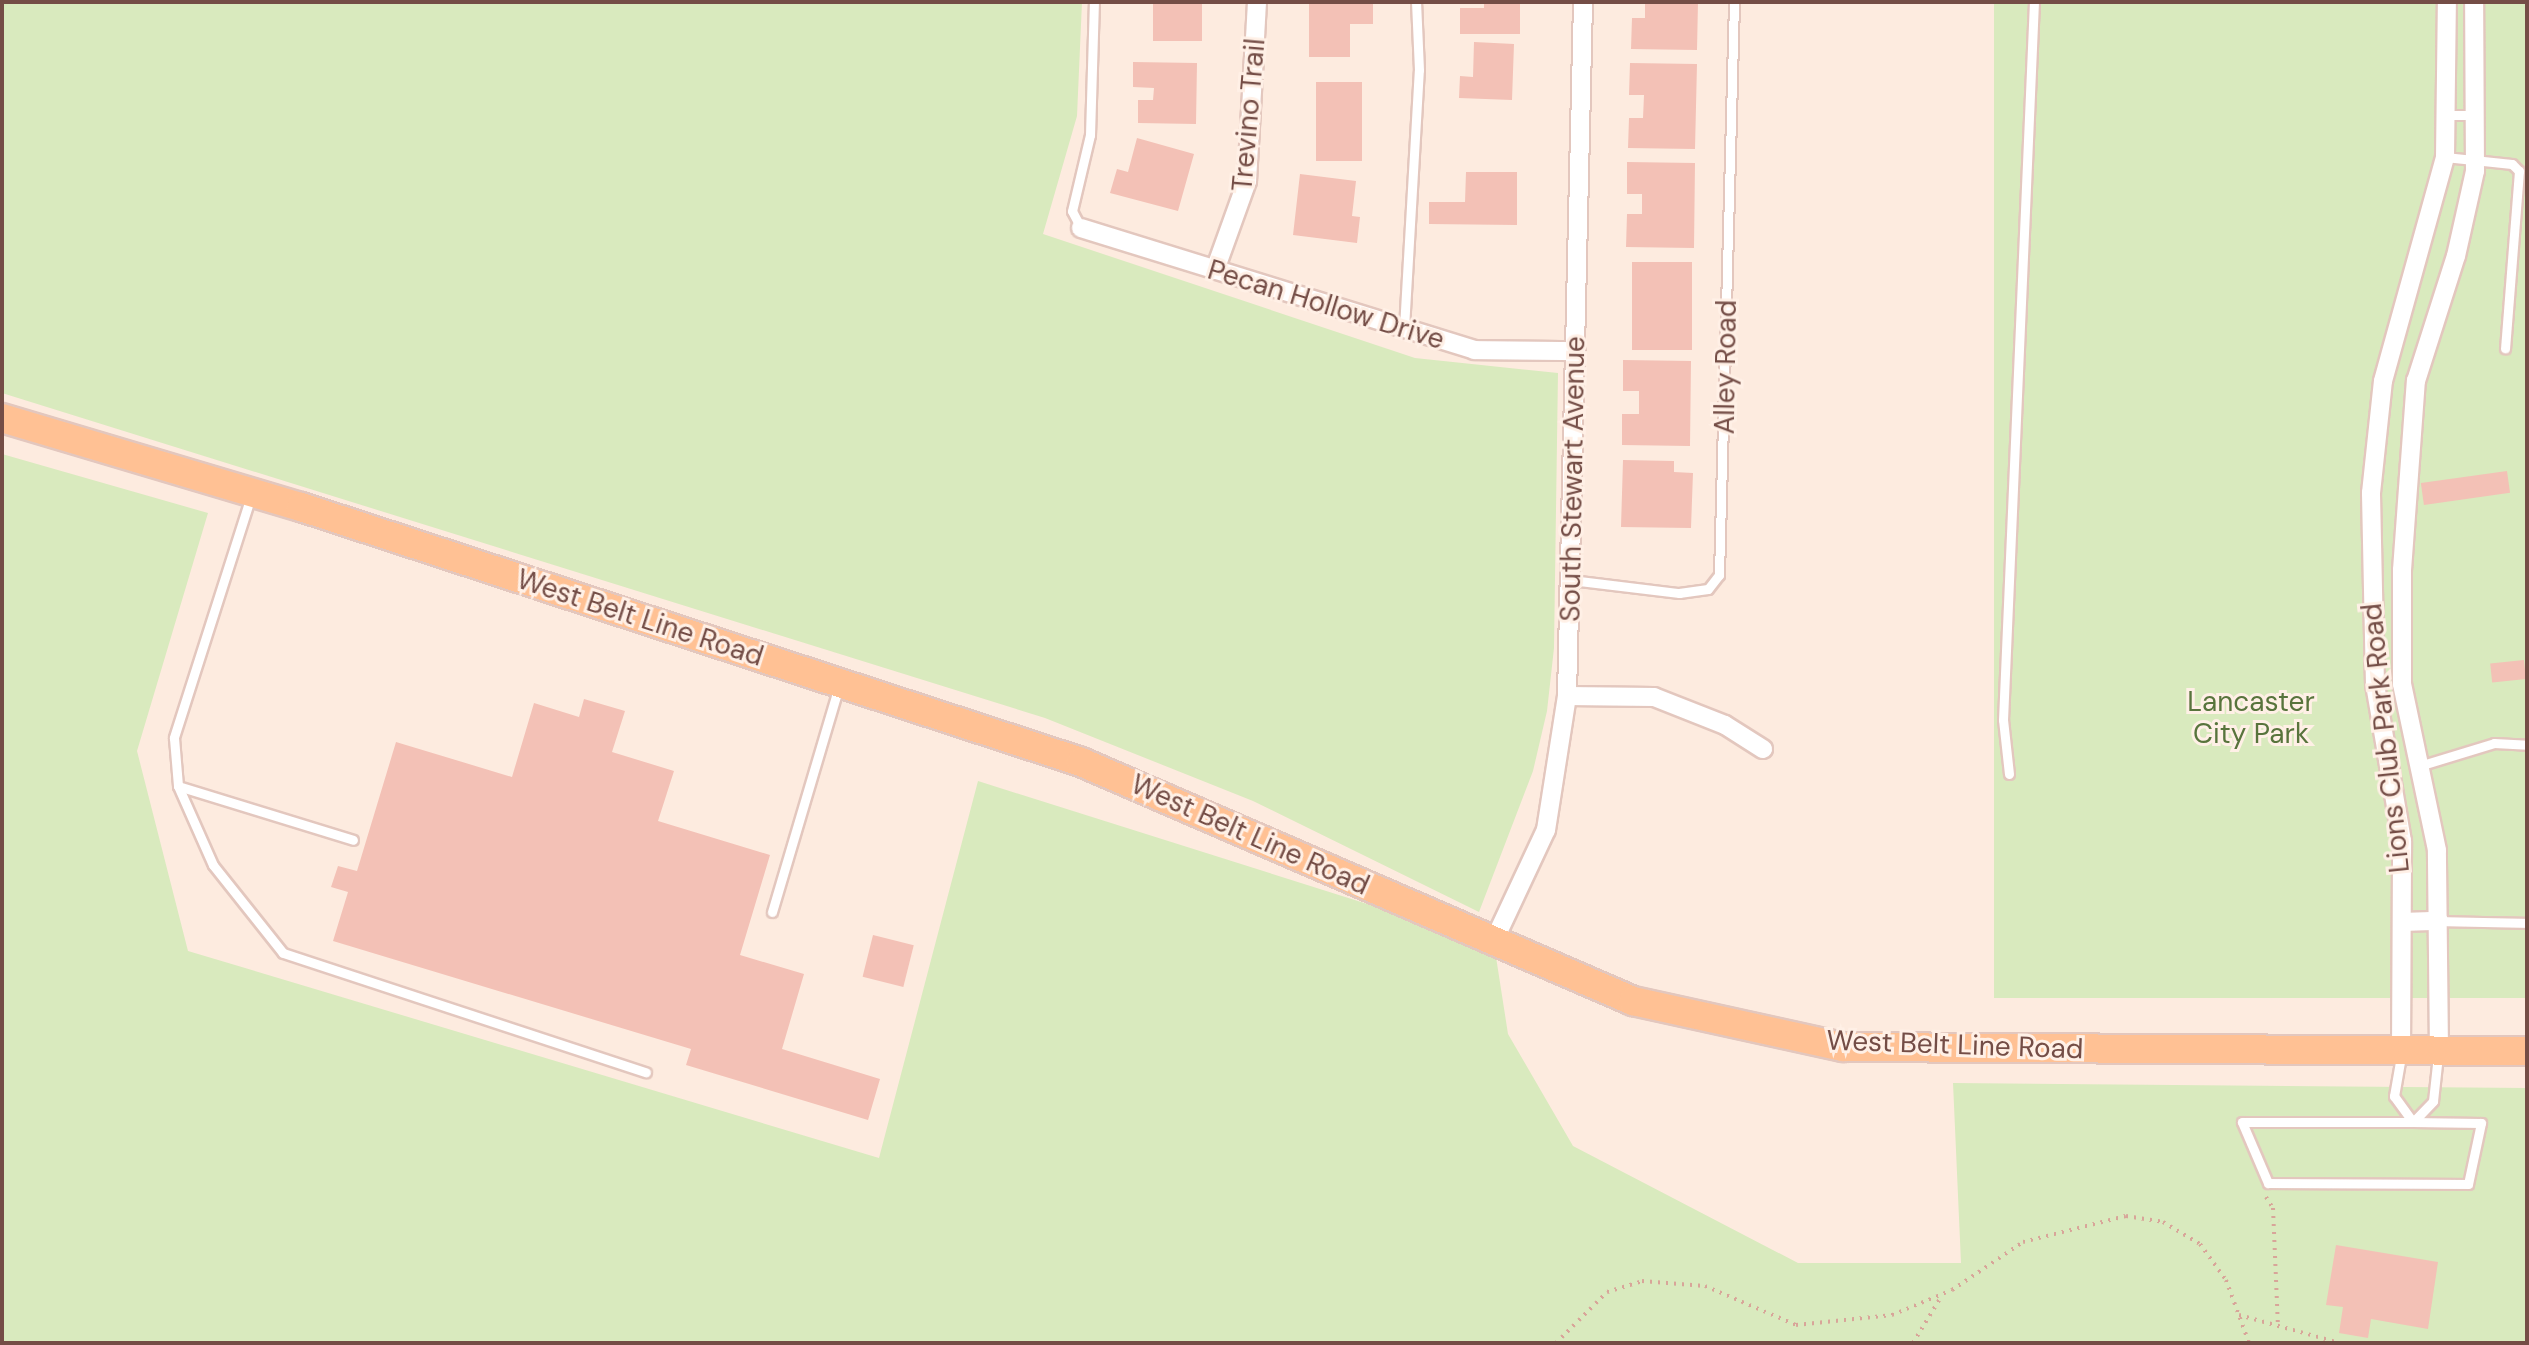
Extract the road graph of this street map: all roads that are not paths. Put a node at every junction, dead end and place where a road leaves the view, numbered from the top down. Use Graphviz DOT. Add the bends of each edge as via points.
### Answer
graph roads {
  1 [pos="1094,2"];
  2 [pos="1257,2"];
  3 [pos="1416,2"];
  4 [pos="1583,2"];
  5 [pos="1734,2"];
  6 [pos="2034,2"];
  7 [pos="2447,2"];
  8 [pos="2474,2"];
  9 [pos="2447,115"];
  10 [pos="2476,115"];
  11 [pos="2445,157"];
  12 [pos="2475,161"];
  13 [pos="1081,228"];
  14 [pos="1215,270"];
  15 [pos="1404,331"];
  16 [pos="2505,348"];
  17 [pos="1576,351"];
  18 [pos="2,418"];
  19 [pos="2375,449"];
  20 [pos="2407,450"];
  21 [pos="252,492"];
  22 [pos="1571,580"];
  23 [pos="840,682"];
  24 [pos="1567,696"];
  25 [pos="2405,706"];
  26 [pos="2378,711"];
  27 [pos="2527,745"];
  28 [pos="1763,749"];
  29 [pos="2419,766"];
  30 [pos="2009,774"];
  31 [pos="2388,776"];
  32 [pos="178,786"];
  33 [pos="353,840"];
  34 [pos="772,912"];
  35 [pos="2439,921"];
  36 [pos="2402,922"];
  37 [pos="2527,923"];
  38 [pos="1493,943"];
  39 [pos="2527,1051"];
  40 [pos="2401,1052"];
  41 [pos="2439,1052"];
  42 [pos="646,1072"];
  43 [pos="2413,1122"];
  1 -- 13 [label="lane" via="1090,135 1072,211"];
  2 -- 14 [label="street, Trevino Trail" via="1247,181"];
  3 -- 15 [label="lane" via="1419,70"];
  4 -- 17 [label="street, South Stewart Avenue"];
  5 -- 22 [label="lane, Alley Road" via="1719,575 1708,589 1679,593"];
  6 -- 30 [label="lane" via="2003,720"];
  7 -- 9 [label="street, Lions Club Park Road"];
  8 -- 10 [label="street, Lions Club Park Road"];
  9 -- 10 [label="lane"];
  9 -- 11 [label="street, Lions Club Park Road"];
  10 -- 12 [label="street, Lions Club Park Road"];
  11 -- 12 [label="lane"];
  11 -- 19 [label="street, Lions Club Park Road" via="2383,381"];
  12 -- 16 [label="lane" via="2512,164 2519,171"];
  12 -- 20 [label="street, Lions Club Park Road" via="2464,226 2416,381"];
  13 -- 14 [label="street, Pecan Hollow Drive"];
  14 -- 15 [label="street, Pecan Hollow Drive"];
  15 -- 17 [label="street, Pecan Hollow Drive" via="1474,350"];
  17 -- 22 [label="street, South Stewart Avenue"];
  18 -- 21 [label="main road, West Belt Line Road"];
  19 -- 20 [label="street"];
  19 -- 26 [label="street, Lions Club Park Road" via="2370,619"];
  20 -- 25 [label="street, Lions Club Park Road"];
  21 -- 23 [label="main road, West Belt Line Road"];
  21 -- 32 [label="lane" via="174,738"];
  22 -- 24 [label="street, South Stewart Avenue"];
  23 -- 34 [label="lane"];
  23 -- 38 [label="main road, West Belt Line Road" via="1184,803"];
  24 -- 28 [label="street" via="1654,697 1725,725"];
  24 -- 38 [label="street, South Stewart Avenue" via="1546,830"];
  25 -- 26 [label="street"];
  25 -- 29 [label="street, Lions Club Park Road"];
  26 -- 31 [label="street, Lions Club Park Road"];
  27 -- 29 [label="lane" via="2494,743"];
  29 -- 31 [label="street"];
  29 -- 35 [label="street, Lions Club Park Road" via="2437,850"];
  31 -- 36 [label="street, Lions Club Park Road" via="2402,841"];
  32 -- 33 [label="lane"];
  32 -- 42 [label="lane" via="213,865 283,953"];
  35 -- 36 [label="street"];
  35 -- 37 [label="lane"];
  35 -- 41 [label="street, Lions Club Park Road"];
  36 -- 40 [label="street, Lions Club Park Road"];
  38 -- 40 [label="main road, West Belt Line Road" via="1633,1001 1843,1047"];
  39 -- 41 [label="main road, West Belt Line Road"];
  40 -- 41 [label="main road, West Belt Line Road"];
  40 -- 43 [label="lane" via="2394,1096"];
  41 -- 43 [label="lane" via="2433,1101"];
  43 -- 43 [label="lane" via="2242,1122 2268,1183 2468,1184 2481,1123"];
}
